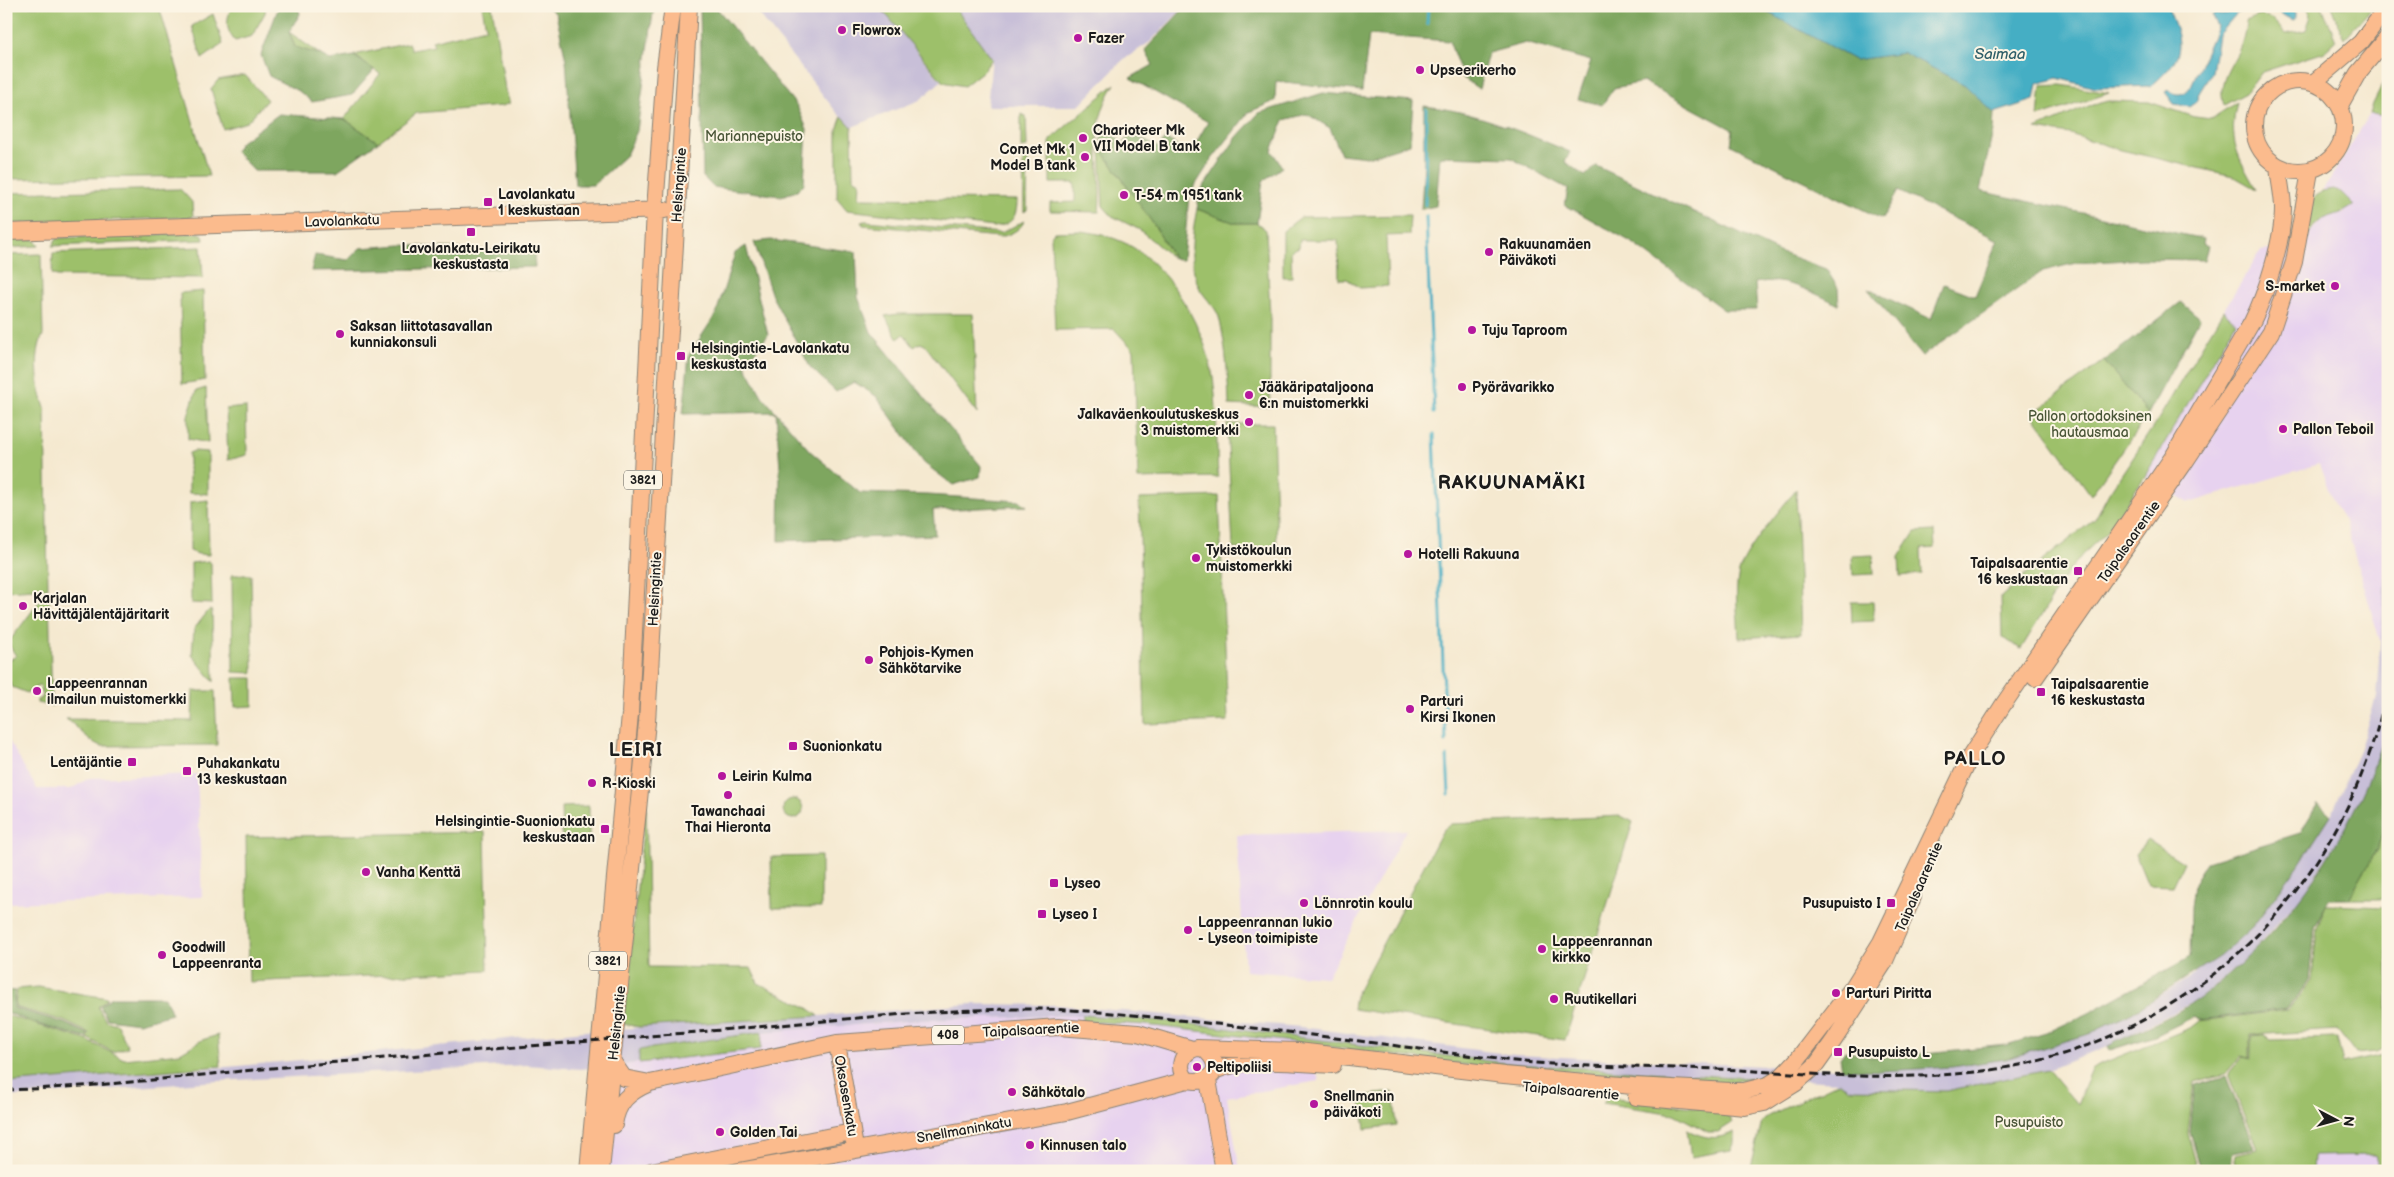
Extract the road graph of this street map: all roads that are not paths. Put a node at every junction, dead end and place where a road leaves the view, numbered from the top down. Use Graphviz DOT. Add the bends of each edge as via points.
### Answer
graph roads {
  1 [pos="673,6"];
  2 [pos="689,6"];
  3 [pos="2388,6"];
  4 [pos="2388,37"];
  5 [pos="2313,83"];
  6 [pos="2340,105"];
  7 [pos="2278,166"];
  8 [pos="2310,171"];
  9 [pos="677,209"];
  10 [pos="655,210"];
  11 [pos="6,232"];
  12 [pos="837,1043"];
  13 [pos="1199,1049"];
  14 [pos="613,1062"];
  15 [pos="1203,1082"];
  16 [pos="650,1083"];
  17 [pos="852,1132"];
  18 [pos="855,1149"];
  19 [pos="588,1171"];
  20 [pos="602,1171"];
  21 [pos="651,1171"];
  22 [pos="739,1171"];
  23 [pos="1224,1171"];
  1 -- 10 [label="main road, Helsingintie / 3821"];
  2 -- 9 [label="main road, Helsingintie / 3821"];
  3 -- 5 [label="main road" via="2362,42"];
  4 -- 6 [label="main road" via="2358,73"];
  5 -- 6 [label="main road" via="2324,88"];
  5 -- 7 [label="main road" via="2298,81 2271,91 2255,116 2256,138 2266,157"];
  6 -- 8 [label="main road" via="2345,122 2342,141 2334,156"];
  7 -- 8 [label="main road"];
  7 -- 13 [label="main road, Taipalsaarentie / 408" via="2283,210 2276,255 2252,322 2174,455 1971,755 1873,957 1827,1023 1781,1077 1768,1085 1731,1091 1504,1075 1298,1051"];
  8 -- 15 [label="main road, Taipalsaarentie" via="2294,262 2271,332 2183,465 1991,740 1946,825 1884,963 1834,1040 1796,1084 1764,1103 1738,1107 1514,1087 1333,1065 1228,1065"];
  9 -- 10 [label="main road, Lavolankatu"];
  9 -- 14 [label="main road, Helsingintie / 3821" via="647,722"];
  10 -- 11 [label="main road, Lavolankatu"];
  10 -- 19 [label="main road, Helsingintie / 3821" via="630,714"];
  12 -- 13 [label="main road, Taipalsaarentie / 408" via="1072,1027 1138,1033"];
  12 -- 16 [label="main road, 408"];
  12 -- 17 [label="main road, Oksasenkatu"];
  13 -- 15 [label="main road" via="1214,1062"];
  13 -- 15 [label="main road" via="1182,1058 1181,1070"];
  14 -- 16 [label="main road, 408" via="624,1078"];
  14 -- 20 [label="main road, Helsingintie / 3821"];
  15 -- 18 [label="main road, Snellmaninkatu" via="1067,1112"];
  15 -- 23 [label="main road"];
  16 -- 20 [label="main road, 408" via="630,1093 618,1108"];
  17 -- 18 [label="main road, Oksasenkatu"];
  17 -- 21 [label="main road"];
  18 -- 22 [label="main road, Snellmaninkatu"];
}
